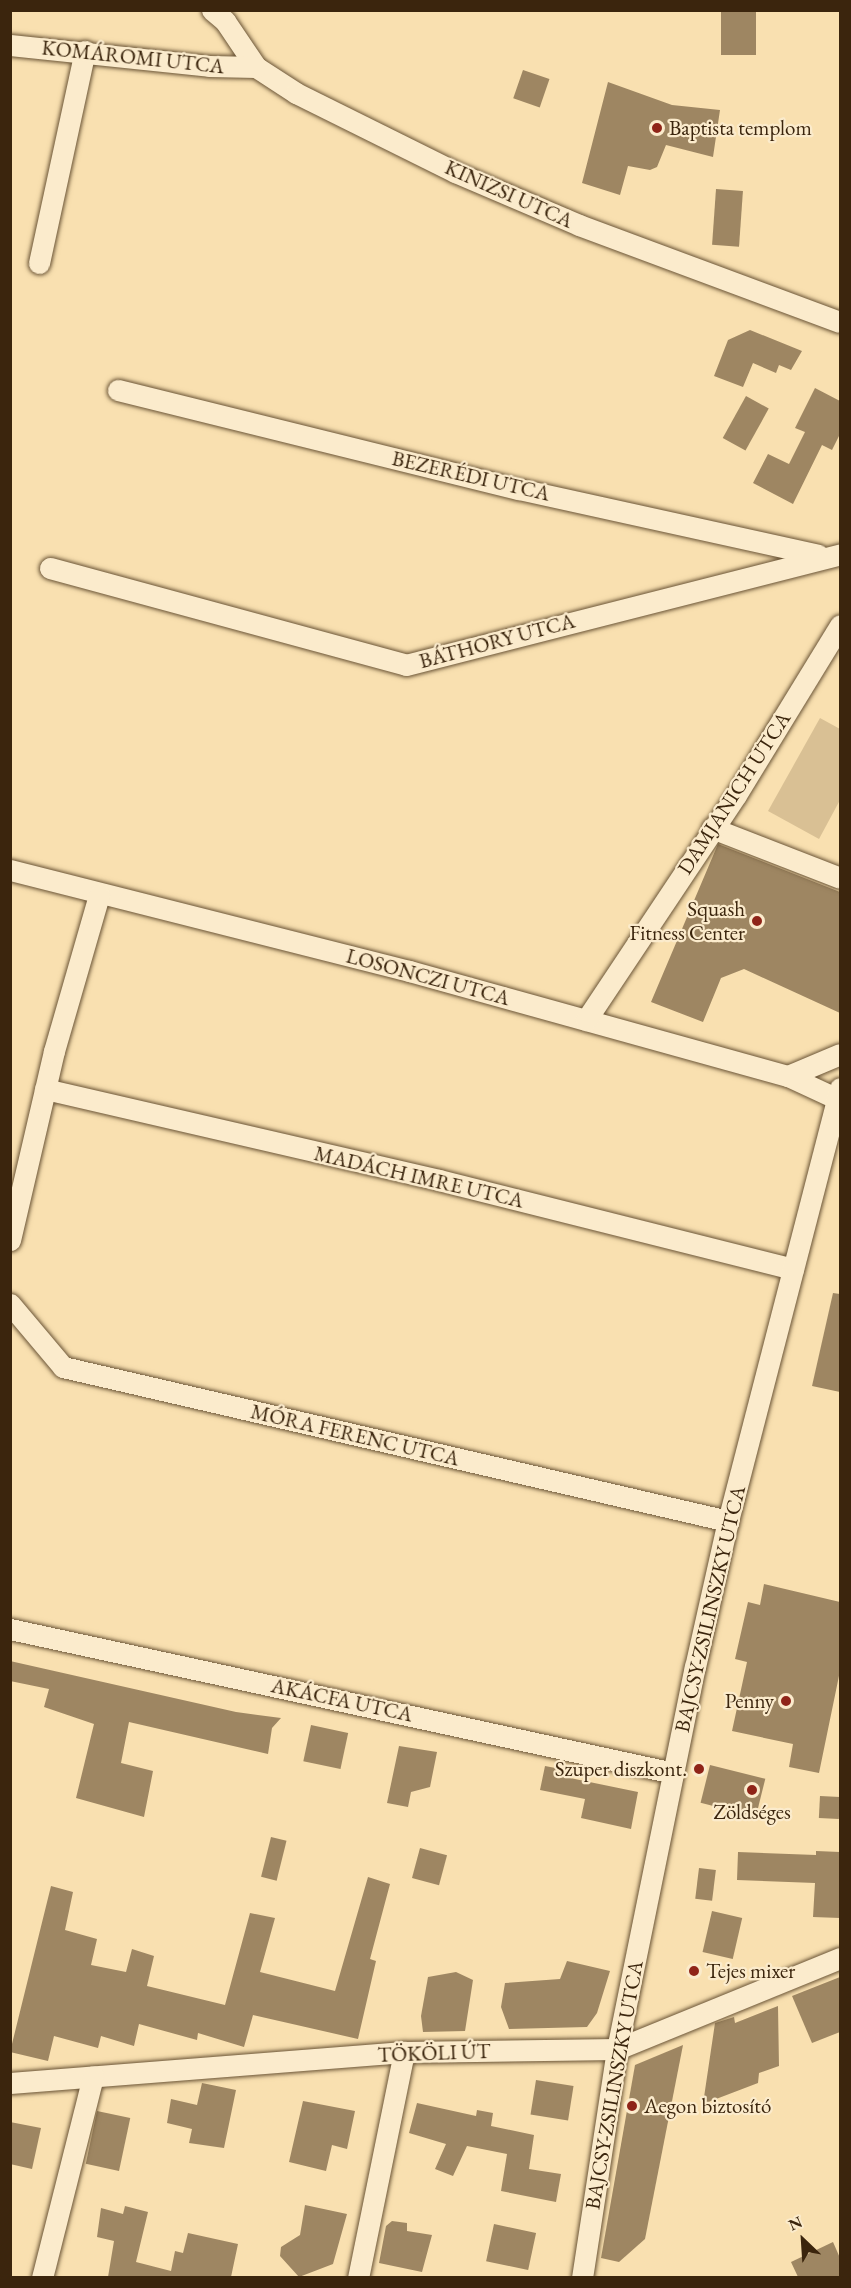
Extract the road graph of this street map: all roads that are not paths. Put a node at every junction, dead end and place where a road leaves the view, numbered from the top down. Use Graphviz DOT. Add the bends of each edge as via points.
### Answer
graph roads {
  1 [pos="212,10"];
  2 [pos="10,45"];
  3 [pos="85,51"];
  4 [pos="256,67"];
  5 [pos="39,263"];
  6 [pos="840,321"];
  7 [pos="118,390"];
  8 [pos="833,556"];
  9 [pos="50,568"];
  10 [pos="840,625"];
  11 [pos="712,828"];
  12 [pos="10,870"];
  13 [pos="840,878"];
  14 [pos="99,895"];
  15 [pos="586,1020"];
  16 [pos="840,1054"];
  17 [pos="788,1076"];
  18 [pos="45,1089"];
  19 [pos="839,1096"];
  20 [pos="10,1240"];
  21 [pos="793,1269"];
  22 [pos="10,1304"];
  23 [pos="728,1521"];
  24 [pos="10,1629"];
  25 [pos="674,1773"];
  26 [pos="840,1958"];
  27 [pos="617,2049"];
  28 [pos="404,2052"];
  29 [pos="93,2076"];
  30 [pos="10,2083"];
  31 [pos="42,2277"];
  32 [pos="358,2277"];
  33 [pos="582,2277"];
  1 -- 4 [label="street, KINIZSI UTCA" via="225,21"];
  2 -- 3 [label="street, KOMÁROMI UTCA"];
  3 -- 4 [label="street, KOMÁROMI UTCA" via="208,66"];
  3 -- 5 [label="street"];
  4 -- 6 [label="street, KINIZSI UTCA" via="296,93 455,172 579,225"];
  7 -- 8 [label="street, BEZERÉDI UTCA" via="508,486"];
  8 -- 9 [label="street, BÁTHORY UTCA" via="406,665"];
  10 -- 11 [label="street, DAMJANICH UTCA"];
  11 -- 13 [label="street"];
  11 -- 15 [label="street, DAMJANICH UTCA"];
  12 -- 14 [label="street, LOSONCZI UTCA"];
  14 -- 15 [label="street, LOSONCZI UTCA" via="409,970"];
  14 -- 18 [label="street"];
  15 -- 17 [label="street, LOSONCZI UTCA"];
  16 -- 17 [label="street"];
  17 -- 19 [label="street, LOSONCZI UTCA"];
  18 -- 20 [label="street"];
  18 -- 21 [label="street, MADÁCH IMRE UTCA" via="439,1180"];
  19 -- 21 [label="street, BAJCSY-ZSILINSZKY UTCA"];
  21 -- 23 [label="street, BAJCSY-ZSILINSZKY UTCA"];
  22 -- 23 [label="street, MÓRA FERENC UTCA" via="63,1367"];
  23 -- 25 [label="street, BAJCSY-ZSILINSZKY UTCA"];
  24 -- 25 [label="street, AKÁCFA UTCA"];
  25 -- 27 [label="street, BAJCSY-ZSILINSZKY UTCA"];
  26 -- 27 [label="street, TÖKÖLI ÚT"];
  27 -- 28 [label="street, TÖKÖLI ÚT"];
  27 -- 33 [label="street, BAJCSY-ZSILINSZKY UTCA"];
  28 -- 29 [label="street, TÖKÖLI ÚT"];
  28 -- 32 [label="street"];
  29 -- 30 [label="street, TÖKÖLI ÚT"];
  29 -- 31 [label="street"];
}
